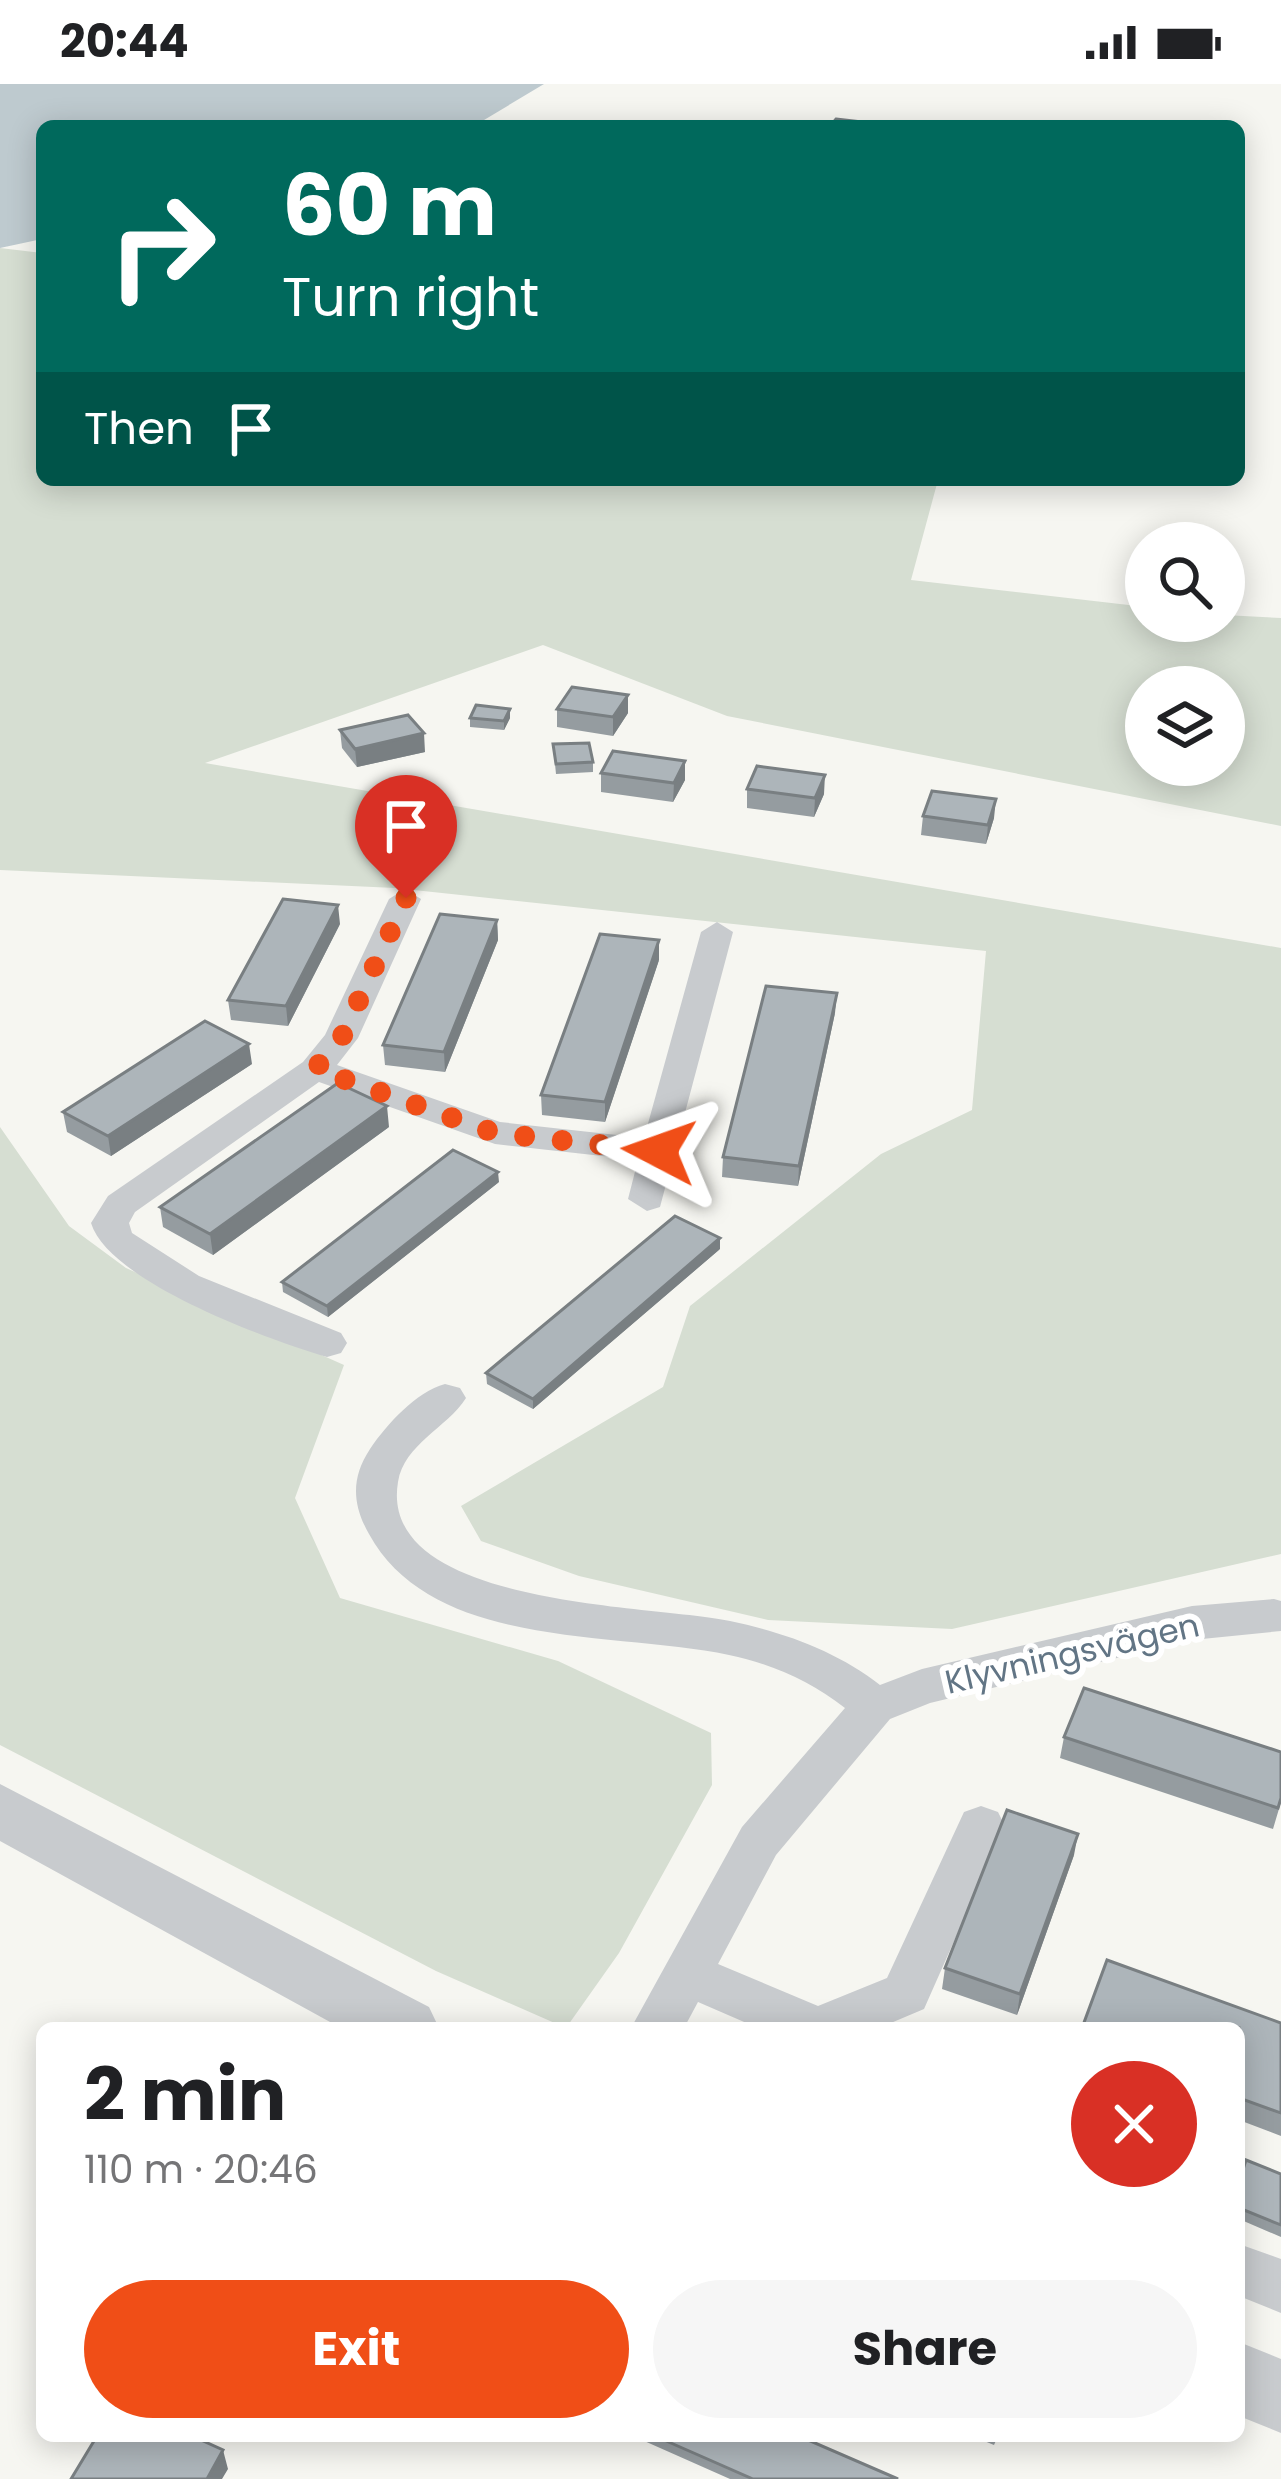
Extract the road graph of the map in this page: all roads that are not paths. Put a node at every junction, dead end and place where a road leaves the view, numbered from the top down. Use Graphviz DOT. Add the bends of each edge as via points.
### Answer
graph roads {
  1 [pos="406,898"];
  2 [pos="717,932"];
  3 [pos="315,1069"];
  4 [pos="659,1151"];
  5 [pos="647,1199"];
  6 [pos="327,1343"];
  7 [pos="445,1398"];
  8 [pos="1274,1616"];
  9 [pos="874,1706"];
  10 [pos="0,1810"];
  11 [pos="981,1826"];
  12 [pos="689,1975"];
  13 [pos="393,2022"];
  14 [pos="661,2022"];
  15 [pos="799,2022"];
  16 [pos="837,2022"];
  17 [pos="1245,2272"];
  18 [pos="1281,2286"];
  19 [pos="1245,2381"];
  20 [pos="1281,2396"];
  1 -- 3 [label="street" via="341,1039"];
  2 -- 4 [label="street"];
  3 -- 4 [label="street" via="495,1133"];
  3 -- 6 [label="street" via="122,1204 110,1223 115,1239 185,1285"];
  4 -- 5 [label="street"];
  7 -- 9 [label="street" via="375,1474 375,1512 406,1558 453,1590 535,1614 650,1623 797,1655"];
  8 -- 9 [label="street, Klyvningsvägen" via="1192,1623 922,1687"];
  9 -- 12 [label="street, Klyvningsvägen" via="759,1841"];
  10 -- 13 [label="street"];
  11 -- 16 [label="street" via="906,1993"];
  12 -- 14 [label="street, Klyvningsvägen"];
  12 -- 15 [label="street"];
  17 -- 18 [label="street"];
  19 -- 20 [label="street"];
}
